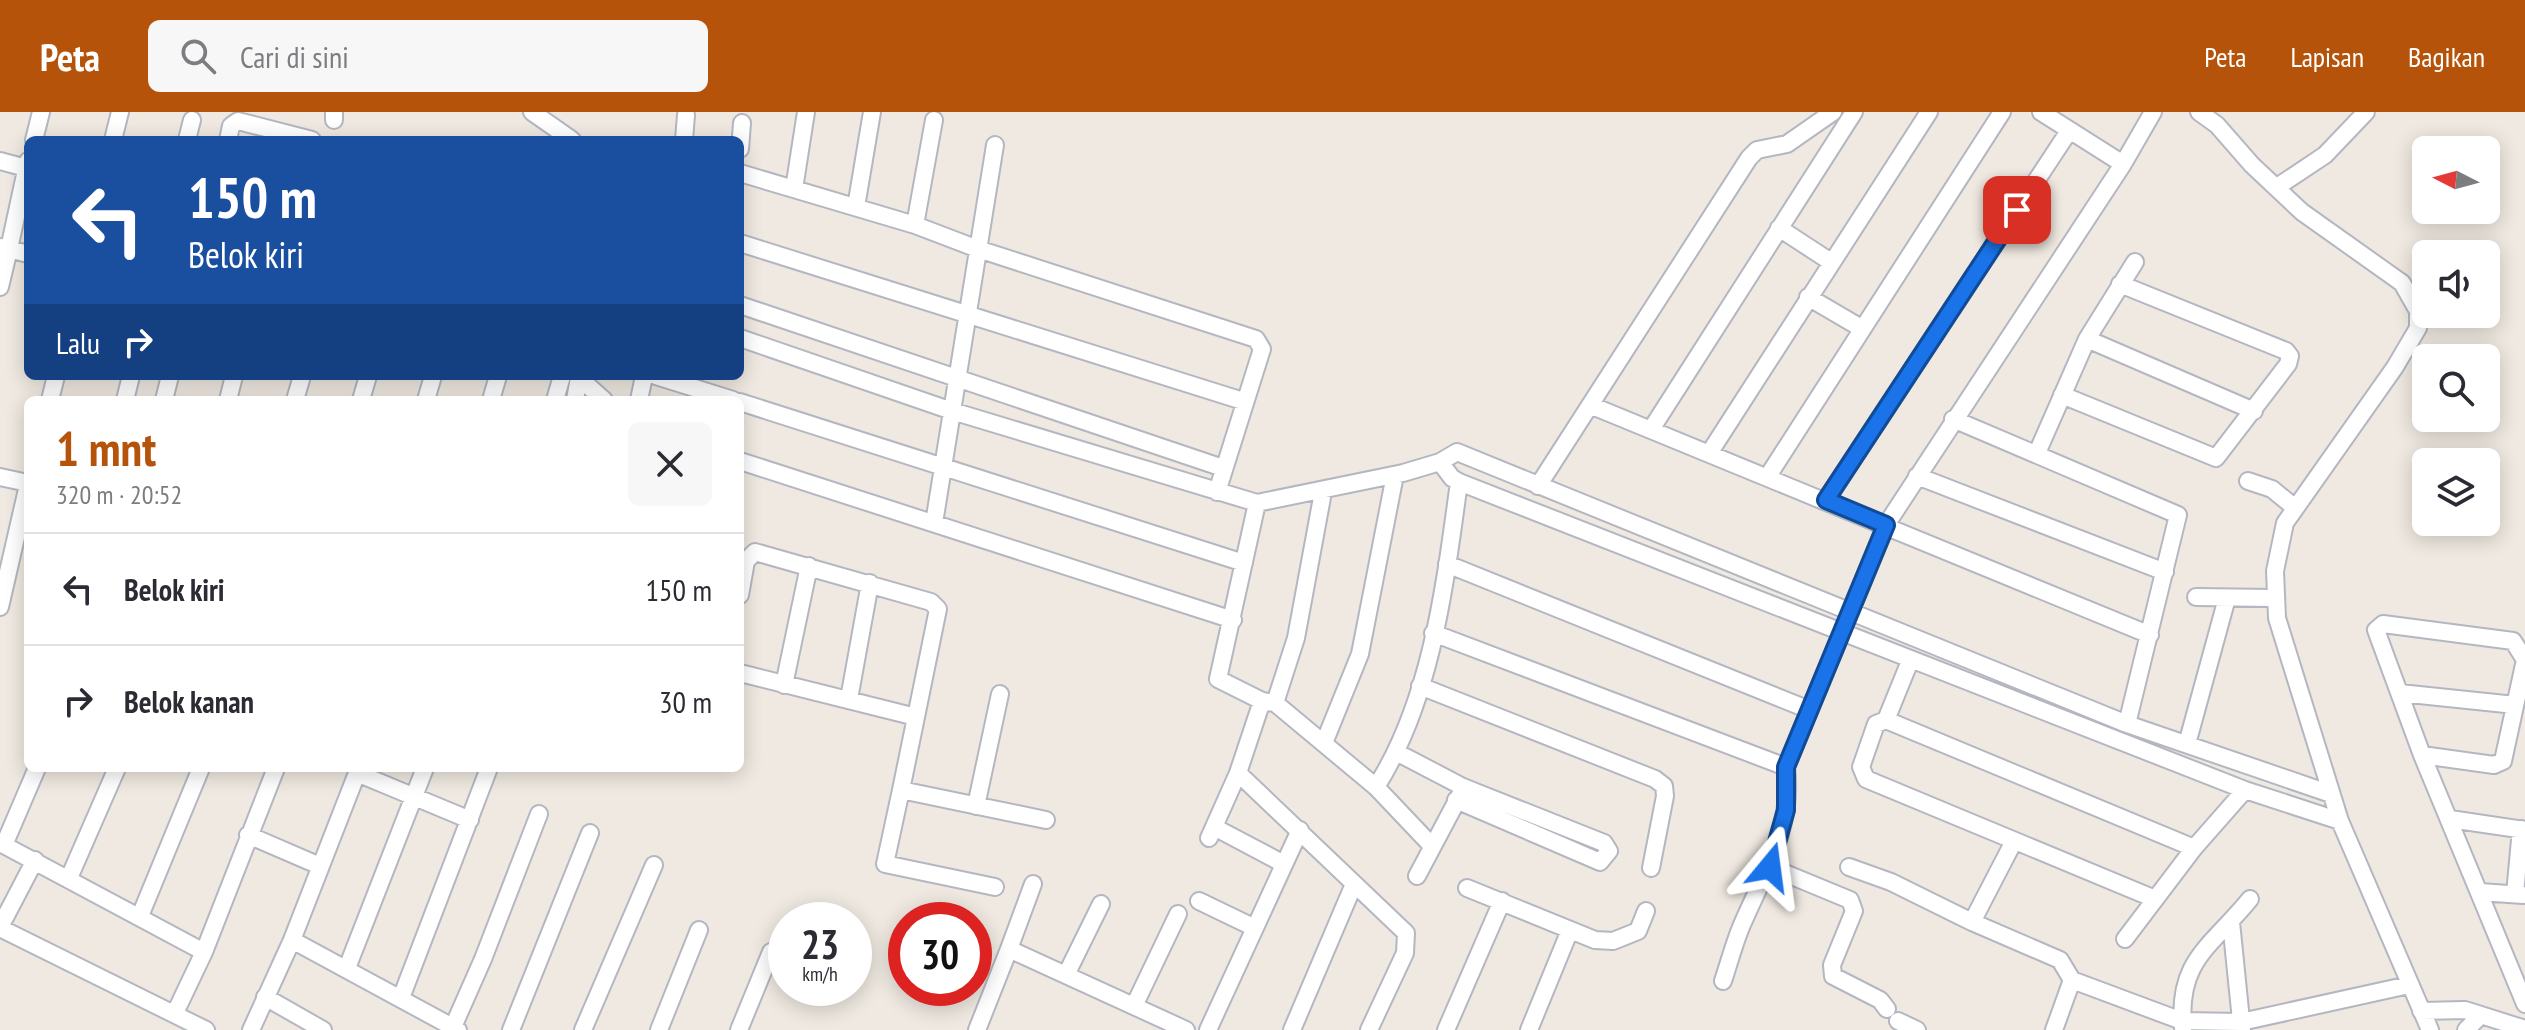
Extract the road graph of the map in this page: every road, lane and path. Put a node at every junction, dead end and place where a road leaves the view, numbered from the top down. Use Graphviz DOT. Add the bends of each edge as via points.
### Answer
graph roads {
  1 [pos="41,112"];
  2 [pos="120,112"];
  3 [pos="532,112"];
  4 [pos="806,112"];
  5 [pos="872,112"];
  6 [pos="1833,112"];
  7 [pos="1854,112"];
  8 [pos="1929,112"];
  9 [pos="2002,112"];
  10 [pos="2041,112"];
  11 [pos="2153,112"];
  12 [pos="2199,112"];
  13 [pos="2366,112"];
  14 [pos="686,115"];
  15 [pos="192,120"];
  16 [pos="934,120"];
  17 [pos="742,123"];
  18 [pos="2069,131"];
  19 [pos="35,136"];
  20 [pos="114,136"];
  21 [pos="188,136"];
  22 [pos="229,136"];
  23 [pos="296,136"];
  24 [pos="566,136"];
  25 [pos="684,136"];
  26 [pos="741,136"];
  27 [pos="995,145"];
  28 [pos="0,161"];
  29 [pos="2123,164"];
  30 [pos="24,165"];
  31 [pos="744,174"];
  32 [pos="24,176"];
  33 [pos="2277,187"];
  34 [pos="794,189"];
  35 [pos="856,207"];
  36 [pos="915,225"];
  37 [pos="1779,228"];
  38 [pos="744,244"];
  39 [pos="4,248"];
  40 [pos="978,249"];
  41 [pos="24,253"];
  42 [pos="1831,262"];
  43 [pos="2135,262"];
  44 [pos="2120,284"];
  45 [pos="0,287"];
  46 [pos="1808,297"];
  47 [pos="744,306"];
  48 [pos="967,314"];
  49 [pos="1861,328"];
  50 [pos="744,339"];
  51 [pos="2087,339"];
  52 [pos="578,380"];
  53 [pos="669,380"];
  54 [pos="958,380"];
  55 [pos="2062,395"];
  56 [pos="599,396"];
  57 [pos="720,396"];
  58 [pos="1243,401"];
  59 [pos="744,403"];
  60 [pos="1590,405"];
  61 [pos="952,408"];
  62 [pos="2254,411"];
  63 [pos="1953,419"];
  64 [pos="1652,428"];
  65 [pos="1710,452"];
  66 [pos="2037,453"];
  67 [pos="744,462"];
  68 [pos="1440,462"];
  69 [pos="942,466"];
  70 [pos="1223,468"];
  71 [pos="1395,475"];
  72 [pos="1768,476"];
  73 [pos="1917,476"];
  74 [pos="0,477"];
  75 [pos="2248,481"];
  76 [pos="1459,482"];
  77 [pos="24,483"];
  78 [pos="1538,486"];
  79 [pos="1217,492"];
  80 [pos="1323,492"];
  81 [pos="1826,500"];
  82 [pos="24,502"];
  83 [pos="1257,503"];
  84 [pos="2294,507"];
  85 [pos="934,523"];
  86 [pos="1886,525"];
  87 [pos="1244,563"];
  88 [pos="1447,564"];
  89 [pos="809,566"];
  90 [pos="744,572"];
  91 [pos="2165,572"];
  92 [pos="870,583"];
  93 [pos="2196,597"];
  94 [pos="2227,598"];
  95 [pos="2273,598"];
  96 [pos="0,607"];
  97 [pos="1849,612"];
  98 [pos="1233,620"];
  99 [pos="1433,633"];
  100 [pos="1840,633"];
  101 [pos="2150,635"];
  102 [pos="1910,661"];
  103 [pos="744,674"];
  104 [pos="784,685"];
  105 [pos="1420,686"];
  106 [pos="2400,693"];
  107 [pos="1000,694"];
  108 [pos="849,699"];
  109 [pos="1269,702"];
  110 [pos="2515,705"];
  111 [pos="1807,709"];
  112 [pos="916,717"];
  113 [pos="1886,720"];
  114 [pos="2127,724"];
  115 [pos="1324,743"];
  116 [pos="2187,744"];
  117 [pos="1398,753"];
  118 [pos="2214,755"];
  119 [pos="2422,755"];
  120 [pos="1786,767"];
  121 [pos="35,772"];
  122 [pos="115,772"];
  123 [pos="199,772"];
  124 [pos="274,772"];
  125 [pos="357,772"];
  126 [pos="362,772"];
  127 [pos="424,772"];
  128 [pos="488,772"];
  129 [pos="1238,773"];
  130 [pos="2206,774"];
  131 [pos="1376,787"];
  132 [pos="901,790"];
  133 [pos="2245,790"];
  134 [pos="1460,794"];
  135 [pos="2331,794"];
  136 [pos="414,798"];
  137 [pos="976,806"];
  138 [pos="539,814"];
  139 [pos="2450,819"];
  140 [pos="470,820"];
  141 [pos="1046,820"];
  142 [pos="2340,821"];
  143 [pos="1300,830"];
  144 [pos="2523,830"];
  145 [pos="590,833"];
  146 [pos="248,835"];
  147 [pos="2014,841"];
  148 [pos="2,844"];
  149 [pos="1432,846"];
  150 [pos="2194,848"];
  151 [pos="35,860"];
  152 [pos="1284,864"];
  153 [pos="654,865"];
  154 [pos="320,866"];
  155 [pos="1770,867"];
  156 [pos="1849,867"];
  157 [pos="1651,868"];
  158 [pos="1417,876"];
  159 [pos="69,878"];
  160 [pos="1033,884"];
  161 [pos="1354,884"];
  162 [pos="995,887"];
  163 [pos="1467,888"];
  164 [pos="2480,892"];
  165 [pos="2520,894"];
  166 [pos="2155,899"];
  167 [pos="2250,899"];
  168 [pos="1199,901"];
  169 [pos="1502,901"];
  170 [pos="1101,904"];
  171 [pos="1646,911"];
  172 [pos="1178,914"];
  173 [pos="140,916"];
  174 [pos="1972,922"];
  175 [pos="2231,922"];
  176 [pos="0,927"];
  177 [pos="1255,928"];
  178 [pos="699,930"];
  179 [pos="1570,930"];
  180 [pos="2125,939"];
  181 [pos="292,940"];
  182 [pos="1009,949"];
  183 [pos="204,952"];
  184 [pos="2505,955"];
  185 [pos="2525,958"];
  186 [pos="768,959"];
  187 [pos="347,968"];
  188 [pos="1067,973"];
  189 [pos="2072,980"];
  190 [pos="1723,981"];
  191 [pos="2409,985"];
  192 [pos="265,997"];
  193 [pos="401,998"];
  194 [pos="2525,1004"];
  195 [pos="1134,1006"];
  196 [pos="2421,1011"];
  197 [pos="175,1013"];
  198 [pos="2480,1016"];
  199 [pos="2183,1026"];
  200 [pos="2242,1026"];
  201 [pos="981,1028"];
  202 [pos="455,1029"];
  203 [pos="2525,1029"];
  204 [pos="206,1030"];
  205 [pos="251,1030"];
  206 [pos="323,1030"];
  207 [pos="511,1030"];
  208 [pos="583,1030"];
  209 [pos="659,1030"];
  210 [pos="739,1030"];
  211 [pos="1186,1030"];
  212 [pos="1208,1030"];
  213 [pos="1292,1030"];
  214 [pos="1369,1030"];
  215 [pos="1446,1030"];
  216 [pos="1529,1030"];
  217 [pos="1917,1030"];
  218 [pos="2054,1030"];
  219 [pos="2430,1030"];
  220 [pos="2466,1030"];
  1 -- 19 [label="street"];
  2 -- 20 [label="street"];
  3 -- 24 [label="street"];
  4 -- 34 [label="street"];
  5 -- 35 [label="street"];
  6 -- 60 [label="street" via="1787,144 1757,150 1749,158"];
  7 -- 37 [label="street"];
  8 -- 42 [label="street"];
  9 -- 49 [label="street"];
  10 -- 18 [label="street"];
  11 -- 29 [label="street"];
  12 -- 33 [label="street"];
  13 -- 33 [label="street" via="2325,155"];
  14 -- 25 [label="street"];
  15 -- 21 [label="street"];
  16 -- 36 [label="street"];
  17 -- 26 [label="street"];
  18 -- 29 [label="street"];
  18 -- 81 [label="street"];
  22 -- 23 [label="street" via="238,121"];
  27 -- 40 [label="street"];
  28 -- 30 [label="street"];
  29 -- 63 [label="street"];
  31 -- 34 [label="street"];
  32 -- 39 [label="street"];
  33 -- 84 [label="street" via="2302,212 2402,283 2419,317 2418,328 2354,430"];
  34 -- 35 [label="street"];
  35 -- 36 [label="street"];
  36 -- 40 [label="street"];
  37 -- 42 [label="street"];
  37 -- 64 [label="street"];
  38 -- 48 [label="street"];
  39 -- 41 [label="street"];
  39 -- 45 [label="street"];
  40 -- 48 [label="street"];
  40 -- 58 [label="street" via="1256,339 1262,349"];
  42 -- 46 [label="street"];
  43 -- 44 [label="street"];
  44 -- 51 [label="street"];
  44 -- 62 [label="street" via="2286,351 2288,364"];
  46 -- 49 [label="street"];
  46 -- 65 [label="street"];
  47 -- 54 [label="street"];
  48 -- 54 [label="street"];
  48 -- 58 [label="street"];
  49 -- 72 [label="street"];
  50 -- 61 [label="street"];
  51 -- 55 [label="street"];
  51 -- 62 [label="street"];
  52 -- 56 [label="street"];
  53 -- 57 [label="street"];
  54 -- 61 [label="street"];
  54 -- 70 [label="street"];
  55 -- 62 [label="street" via="2216,458"];
  55 -- 66 [label="street"];
  58 -- 70 [label="street"];
  59 -- 69 [label="street"];
  60 -- 64 [label="street"];
  60 -- 78 [label="street"];
  61 -- 69 [label="street"];
  61 -- 79 [label="street"];
  63 -- 66 [label="street"];
  63 -- 73 [label="street"];
  64 -- 65 [label="street"];
  65 -- 72 [label="street"];
  66 -- 91 [label="street" via="2175,512 2178,520"];
  67 -- 85 [label="street"];
  68 -- 71 [label="street"];
  68 -- 76 [label="street"];
  68 -- 78 [label="street" via="1457,452"];
  69 -- 85 [label="street"];
  69 -- 87 [label="street"];
  70 -- 79 [label="street"];
  71 -- 80 [label="street"];
  71 -- 115 [label="street" via="1360,654"];
  72 -- 81 [label="street"];
  73 -- 86 [label="street"];
  73 -- 91 [label="street"];
  74 -- 77 [label="street"];
  75 -- 84 [label="street" via="2272,489"];
  76 -- 88 [label="street"];
  76 -- 100 [label="street"];
  78 -- 97 [label="street"];
  79 -- 83 [label="street"];
  80 -- 83 [label="street"];
  80 -- 109 [label="street" via="1296,638"];
  81 -- 86 [label="street"];
  82 -- 96 [label="street"];
  83 -- 87 [label="street"];
  84 -- 95 [label="street" via="2278,547"];
  85 -- 98 [label="street"];
  86 -- 97 [label="street"];
  86 -- 101 [label="street"];
  87 -- 98 [label="street"];
  88 -- 99 [label="street"];
  88 -- 111 [label="street"];
  89 -- 90 [label="street" via="751,553"];
  89 -- 92 [label="street"];
  89 -- 104 [label="street"];
  91 -- 101 [label="street"];
  92 -- 108 [label="street"];
  92 -- 112 [label="street" via="931,602 938,609"];
  93 -- 94 [label="street"];
  94 -- 95 [label="street"];
  94 -- 116 [label="street"];
  95 -- 135 [label="street"];
  97 -- 100 [label="street"];
  97 -- 114 [label="street"];
  98 -- 109 [label="street" via="1218,679"];
  99 -- 105 [label="street"];
  99 -- 120 [label="street"];
  100 -- 102 [label="street"];
  100 -- 111 [label="street"];
  101 -- 114 [label="street"];
  102 -- 113 [label="street"];
  102 -- 130 [label="street"];
  103 -- 104 [label="street"];
  104 -- 108 [label="street"];
  105 -- 117 [label="street"];
  105 -- 157 [label="street" via="1664,786"];
  106 -- 110 [label="street"];
  106 -- 110 [label="street" via="2376,630 2381,624 2513,641 2525,660"];
  106 -- 119 [label="street"];
  107 -- 137 [label="street"];
  108 -- 112 [label="street"];
  109 -- 115 [label="street"];
  109 -- 129 [label="street"];
  110 -- 119 [label="street" via="2499,764"];
  111 -- 120 [label="street"];
  112 -- 132 [label="street"];
  113 -- 147 [label="street" via="1874,728 1862,775"];
  113 -- 150 [label="street"];
  114 -- 116 [label="street"];
  115 -- 131 [label="street"];
  116 -- 118 [label="street"];
  117 -- 131 [label="street"];
  117 -- 134 [label="street"];
  118 -- 130 [label="street"];
  118 -- 135 [label="street"];
  119 -- 139 [label="street"];
  120 -- 155 [label="street" via="1786,810"];
  121 -- 148 [label="street"];
  122 -- 159 [label="street"];
  123 -- 173 [label="street"];
  124 -- 146 [label="street"];
  125 -- 154 [label="street"];
  126 -- 136 [label="street"];
  127 -- 136 [label="street"];
  128 -- 140 [label="street"];
  129 -- 143 [label="street"];
  129 -- 152 [label="street" via="1212,832"];
  130 -- 133 [label="street"];
  131 -- 149 [label="street"];
  132 -- 137 [label="street"];
  132 -- 162 [label="street" via="885,864"];
  133 -- 142 [label="street"];
  133 -- 150 [label="street"];
  134 -- 134 [label="street" via="1604,843 1610,850 1600,862"];
  134 -- 149 [label="street"];
  135 -- 142 [label="street"];
  136 -- 140 [label="street"];
  136 -- 187 [label="street"];
  137 -- 141 [label="street"];
  138 -- 202 [label="street"];
  139 -- 144 [label="street"];
  139 -- 164 [label="street"];
  140 -- 193 [label="street"];
  142 -- 191 [label="street"];
  143 -- 152 [label="street"];
  143 -- 161 [label="street"];
  144 -- 165 [label="street"];
  145 -- 207 [label="street"];
  146 -- 154 [label="street"];
  146 -- 183 [label="street"];
  147 -- 166 [label="street"];
  147 -- 174 [label="street"];
  148 -- 151 [label="street"];
  149 -- 158 [label="street"];
  150 -- 166 [label="street"];
  151 -- 159 [label="street"];
  151 -- 176 [label="street"];
  152 -- 177 [label="street"];
  153 -- 208 [label="street"];
  154 -- 181 [label="street"];
  155 -- 190 [label="street"];
  155 -- 217 [label="street" via="1850,900 1854,911 1832,965 1833,976 1880,1000"];
  156 -- 174 [label="street"];
  159 -- 173 [label="street"];
  160 -- 182 [label="street"];
  161 -- 213 [label="street"];
  161 -- 214 [label="street" via="1407,937 1405,953"];
  163 -- 169 [label="street"];
  164 -- 165 [label="street"];
  164 -- 184 [label="street"];
  166 -- 180 [label="street"];
  167 -- 175 [label="street"];
  168 -- 177 [label="street"];
  169 -- 179 [label="street"];
  169 -- 215 [label="street"];
  170 -- 188 [label="street"];
  171 -- 179 [label="street" via="1638,931 1624,938 1595,940"];
  172 -- 195 [label="street"];
  173 -- 183 [label="street"];
  174 -- 189 [label="street" via="2060,960"];
  175 -- 199 [label="street" via="2188,971 2181,1003"];
  175 -- 200 [label="street"];
  176 -- 197 [label="street"];
  177 -- 212 [label="street"];
  178 -- 209 [label="street"];
  179 -- 216 [label="street"];
  181 -- 187 [label="street"];
  181 -- 192 [label="street"];
  182 -- 188 [label="street"];
  182 -- 201 [label="street"];
  183 -- 197 [label="street"];
  184 -- 185 [label="street"];
  184 -- 194 [label="street"];
  186 -- 210 [label="street"];
  187 -- 193 [label="street"];
  188 -- 195 [label="street"];
  189 -- 199 [label="street"];
  189 -- 218 [label="street"];
  191 -- 196 [label="street"];
  191 -- 200 [label="street"];
  192 -- 205 [label="street"];
  192 -- 206 [label="street"];
  193 -- 202 [label="street"];
  195 -- 211 [label="street"];
  196 -- 198 [label="street" via="2454,1008"];
  196 -- 219 [label="street"];
  197 -- 204 [label="street"];
  198 -- 203 [label="street"];
  198 -- 220 [label="street"];
  199 -- 200 [label="street"];
}
